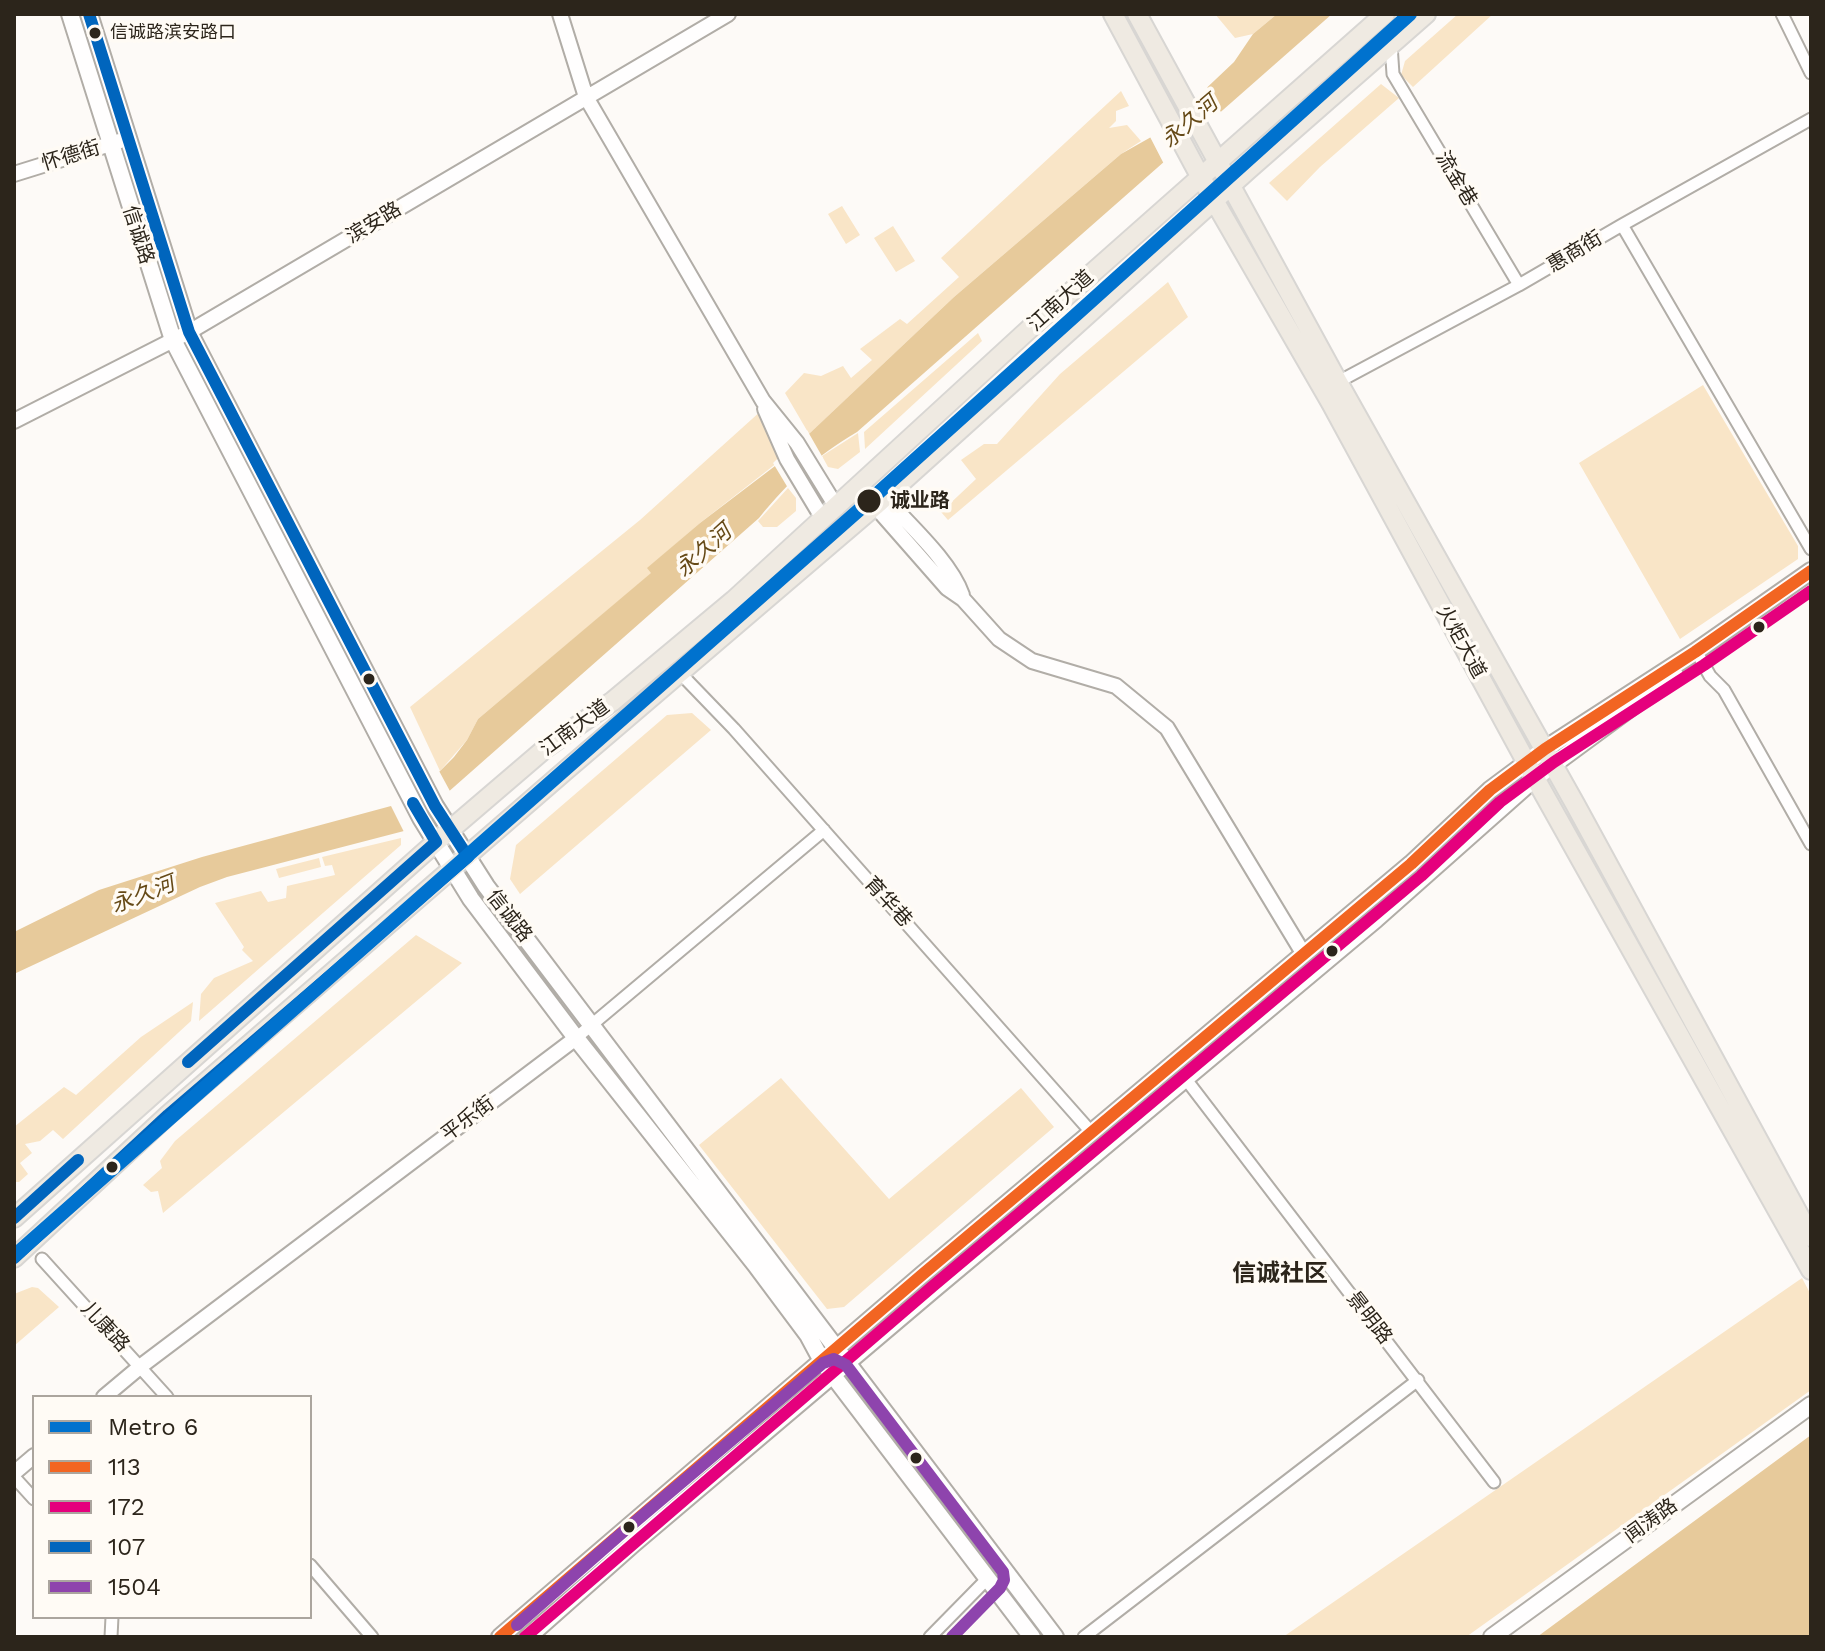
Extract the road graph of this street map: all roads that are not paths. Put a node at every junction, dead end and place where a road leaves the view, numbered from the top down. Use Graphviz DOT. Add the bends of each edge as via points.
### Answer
graph roads {
  1 [pos="70,14"];
  2 [pos="89,14"];
  3 [pos="560,14"];
  4 [pos="728,14"];
  5 [pos="1113,14"];
  6 [pos="1137,14"];
  7 [pos="1385,14"];
  8 [pos="1426,14"];
  9 [pos="1782,14"];
  10 [pos="1391,45"];
  11 [pos="1366,66"];
  12 [pos="1392,73"];
  13 [pos="1811,73"];
  14 [pos="586,97"];
  15 [pos="1811,119"];
  16 [pos="129,139"];
  17 [pos="110,145"];
  18 [pos="1218,162"];
  19 [pos="14,174"];
  20 [pos="1200,176"];
  21 [pos="1230,186"];
  22 [pos="1215,201"];
  23 [pos="1622,225"];
  24 [pos="1519,285"];
  25 [pos="189,332"];
  26 [pos="173,340"];
  27 [pos="1338,382"];
  28 [pos="763,401"];
  29 [pos="14,421"];
  30 [pos="880,502"];
  31 [pos="830,513"];
  32 [pos="1811,549"];
  33 [pos="1811,571"];
  34 [pos="1811,580"];
  35 [pos="1700,658"];
  36 [pos="681,674"];
  37 [pos="1549,757"];
  38 [pos="1531,770"];
  39 [pos="824,830"];
  40 [pos="443,836"];
  41 [pos="1811,844"];
  42 [pos="468,857"];
  43 [pos="453,870"];
  44 [pos="1303,953"];
  45 [pos="593,1024"];
  46 [pos="576,1038"];
  47 [pos="1185,1078"];
  48 [pos="1092,1133"];
  49 [pos="14,1218"];
  50 [pos="1811,1237"];
  51 [pos="14,1258"];
  52 [pos="42,1259"];
  53 [pos="1811,1270"];
  54 [pos="837,1349"];
  55 [pos="822,1361"];
  56 [pos="847,1363"];
  57 [pos="141,1366"];
  58 [pos="833,1375"];
  59 [pos="1418,1380"];
  60 [pos="106,1395"];
  61 [pos="165,1395"];
  62 [pos="1811,1405"];
  63 [pos="32,1458"];
  64 [pos="14,1475"];
  65 [pos="1494,1482"];
  66 [pos="32,1497"];
  67 [pos="312,1567"];
  68 [pos="988,1578"];
  69 [pos="372,1637"];
  70 [pos="500,1637"];
  71 [pos="528,1637"];
  72 [pos="930,1637"];
  73 [pos="1032,1637"];
  74 [pos="1055,1637"];
  75 [pos="1084,1637"];
  76 [pos="1492,1637"];
  1 -- 17 [label="main road, 信诚路"];
  2 -- 16 [label="main road, 信诚路"];
  3 -- 14 [label="street"];
  4 -- 14 [label="street, 滨安路"];
  5 -- 20 [label="main road, 火炬大道"];
  6 -- 18 [label="main road, 火炬大道"];
  7 -- 18 [label="main road, 江南大道"];
  8 -- 10 [label="main road, 江南大道"];
  9 -- 13 [label="street"];
  10 -- 11 [label="main road, 江南大道"];
  10 -- 12 [label="street, 流金巷"];
  11 -- 12 [label="street"];
  11 -- 21 [label="main road, 江南大道"];
  12 -- 24 [label="street, 流金巷"];
  14 -- 25 [label="street, 滨安路"];
  14 -- 28 [label="street"];
  15 -- 23 [label="street, 惠商街"];
  16 -- 17 [label="street, 怀德街"];
  16 -- 25 [label="main road, 信诚路"];
  17 -- 19 [label="street, 怀德街"];
  17 -- 26 [label="main road, 信诚路"];
  18 -- 20 [label="main road, 江南大道"];
  18 -- 21 [label="main road, 火炬大道"];
  20 -- 22 [label="main road, 火炬大道"];
  20 -- 31 [label="main road, 江南大道"];
  21 -- 22 [label="main road, 江南大道"];
  21 -- 27 [label="main road, 火炬大道"];
  22 -- 30 [label="main road, 江南大道"];
  22 -- 38 [label="main road, 火炬大道"];
  23 -- 24 [label="street, 惠商街"];
  23 -- 32 [label="street"];
  24 -- 27 [label="street, 惠商街"];
  25 -- 26 [label="street, 滨安路"];
  25 -- 40 [label="main road, 信诚路" via="435,806"];
  26 -- 29 [label="street, 滨安路"];
  26 -- 40 [label="main road, 信诚路" via="421,818"];
  27 -- 37 [label="main road, 火炬大道"];
  28 -- 31 [label="street" via="823,484"];
  28 -- 31 [label="street" via="773,433 809,495"];
  30 -- 36 [label="main road, 江南大道"];
  30 -- 44 [label="street" via="947,588 999,639 1032,661 1116,686 1167,728"];
  31 -- 40 [label="main road, 江南大道" via="734,600"];
  33 -- 37 [label="main road"];
  34 -- 35 [label="main road"];
  35 -- 37 [label="main road"];
  35 -- 41 [label="street" via="1724,690"];
  36 -- 39 [label="street, 育华巷"];
  36 -- 42 [label="main road, 江南大道"];
  37 -- 38 [label="main road"];
  37 -- 50 [label="main road, 火炬大道"];
  38 -- 44 [label="main road" via="1490,790"];
  38 -- 47 [label="main road" via="1376,919"];
  38 -- 53 [label="main road, 火炬大道"];
  39 -- 45 [label="street, 平乐街"];
  39 -- 48 [label="street, 育华巷"];
  40 -- 42 [label="main road, 信诚路"];
  40 -- 43 [label="main road, 信诚路"];
  40 -- 49 [label="main road, 江南大道"];
  42 -- 43 [label="main road, 江南大道"];
  42 -- 45 [label="main road, 信诚路"];
  43 -- 46 [label="main road, 信诚路"];
  43 -- 51 [label="main road, 江南大道" via="168,1115"];
  44 -- 48 [label="main road"];
  45 -- 46 [label="street, 平乐街"];
  45 -- 54 [label="main road, 信诚路"];
  46 -- 55 [label="main road, 信诚路" via="764,1275"];
  46 -- 57 [label="street, 平乐街"];
  47 -- 56 [label="main road"];
  47 -- 59 [label="street, 景明路"];
  48 -- 54 [label="main road"];
  52 -- 57 [label="street, 儿康路"];
  54 -- 55 [label="main road"];
  54 -- 56 [label="main road, 信诚路"];
  55 -- 58 [label="main road, 信诚路"];
  55 -- 70 [label="main road"];
  56 -- 58 [label="main road"];
  56 -- 74 [label="main road, 信诚路"];
  57 -- 60 [label="street, 平乐街"];
  57 -- 61 [label="street, 儿康路"];
  58 -- 68 [label="main road, 信诚路"];
  58 -- 71 [label="main road"];
  59 -- 65 [label="street, 景明路"];
  59 -- 75 [label="street"];
  62 -- 76 [label="main road, 闻涛路"];
  63 -- 64 [label="street"];
  64 -- 66 [label="street"];
  67 -- 69 [label="street"];
  68 -- 72 [label="street"];
  68 -- 73 [label="main road, 信诚路"];
}
